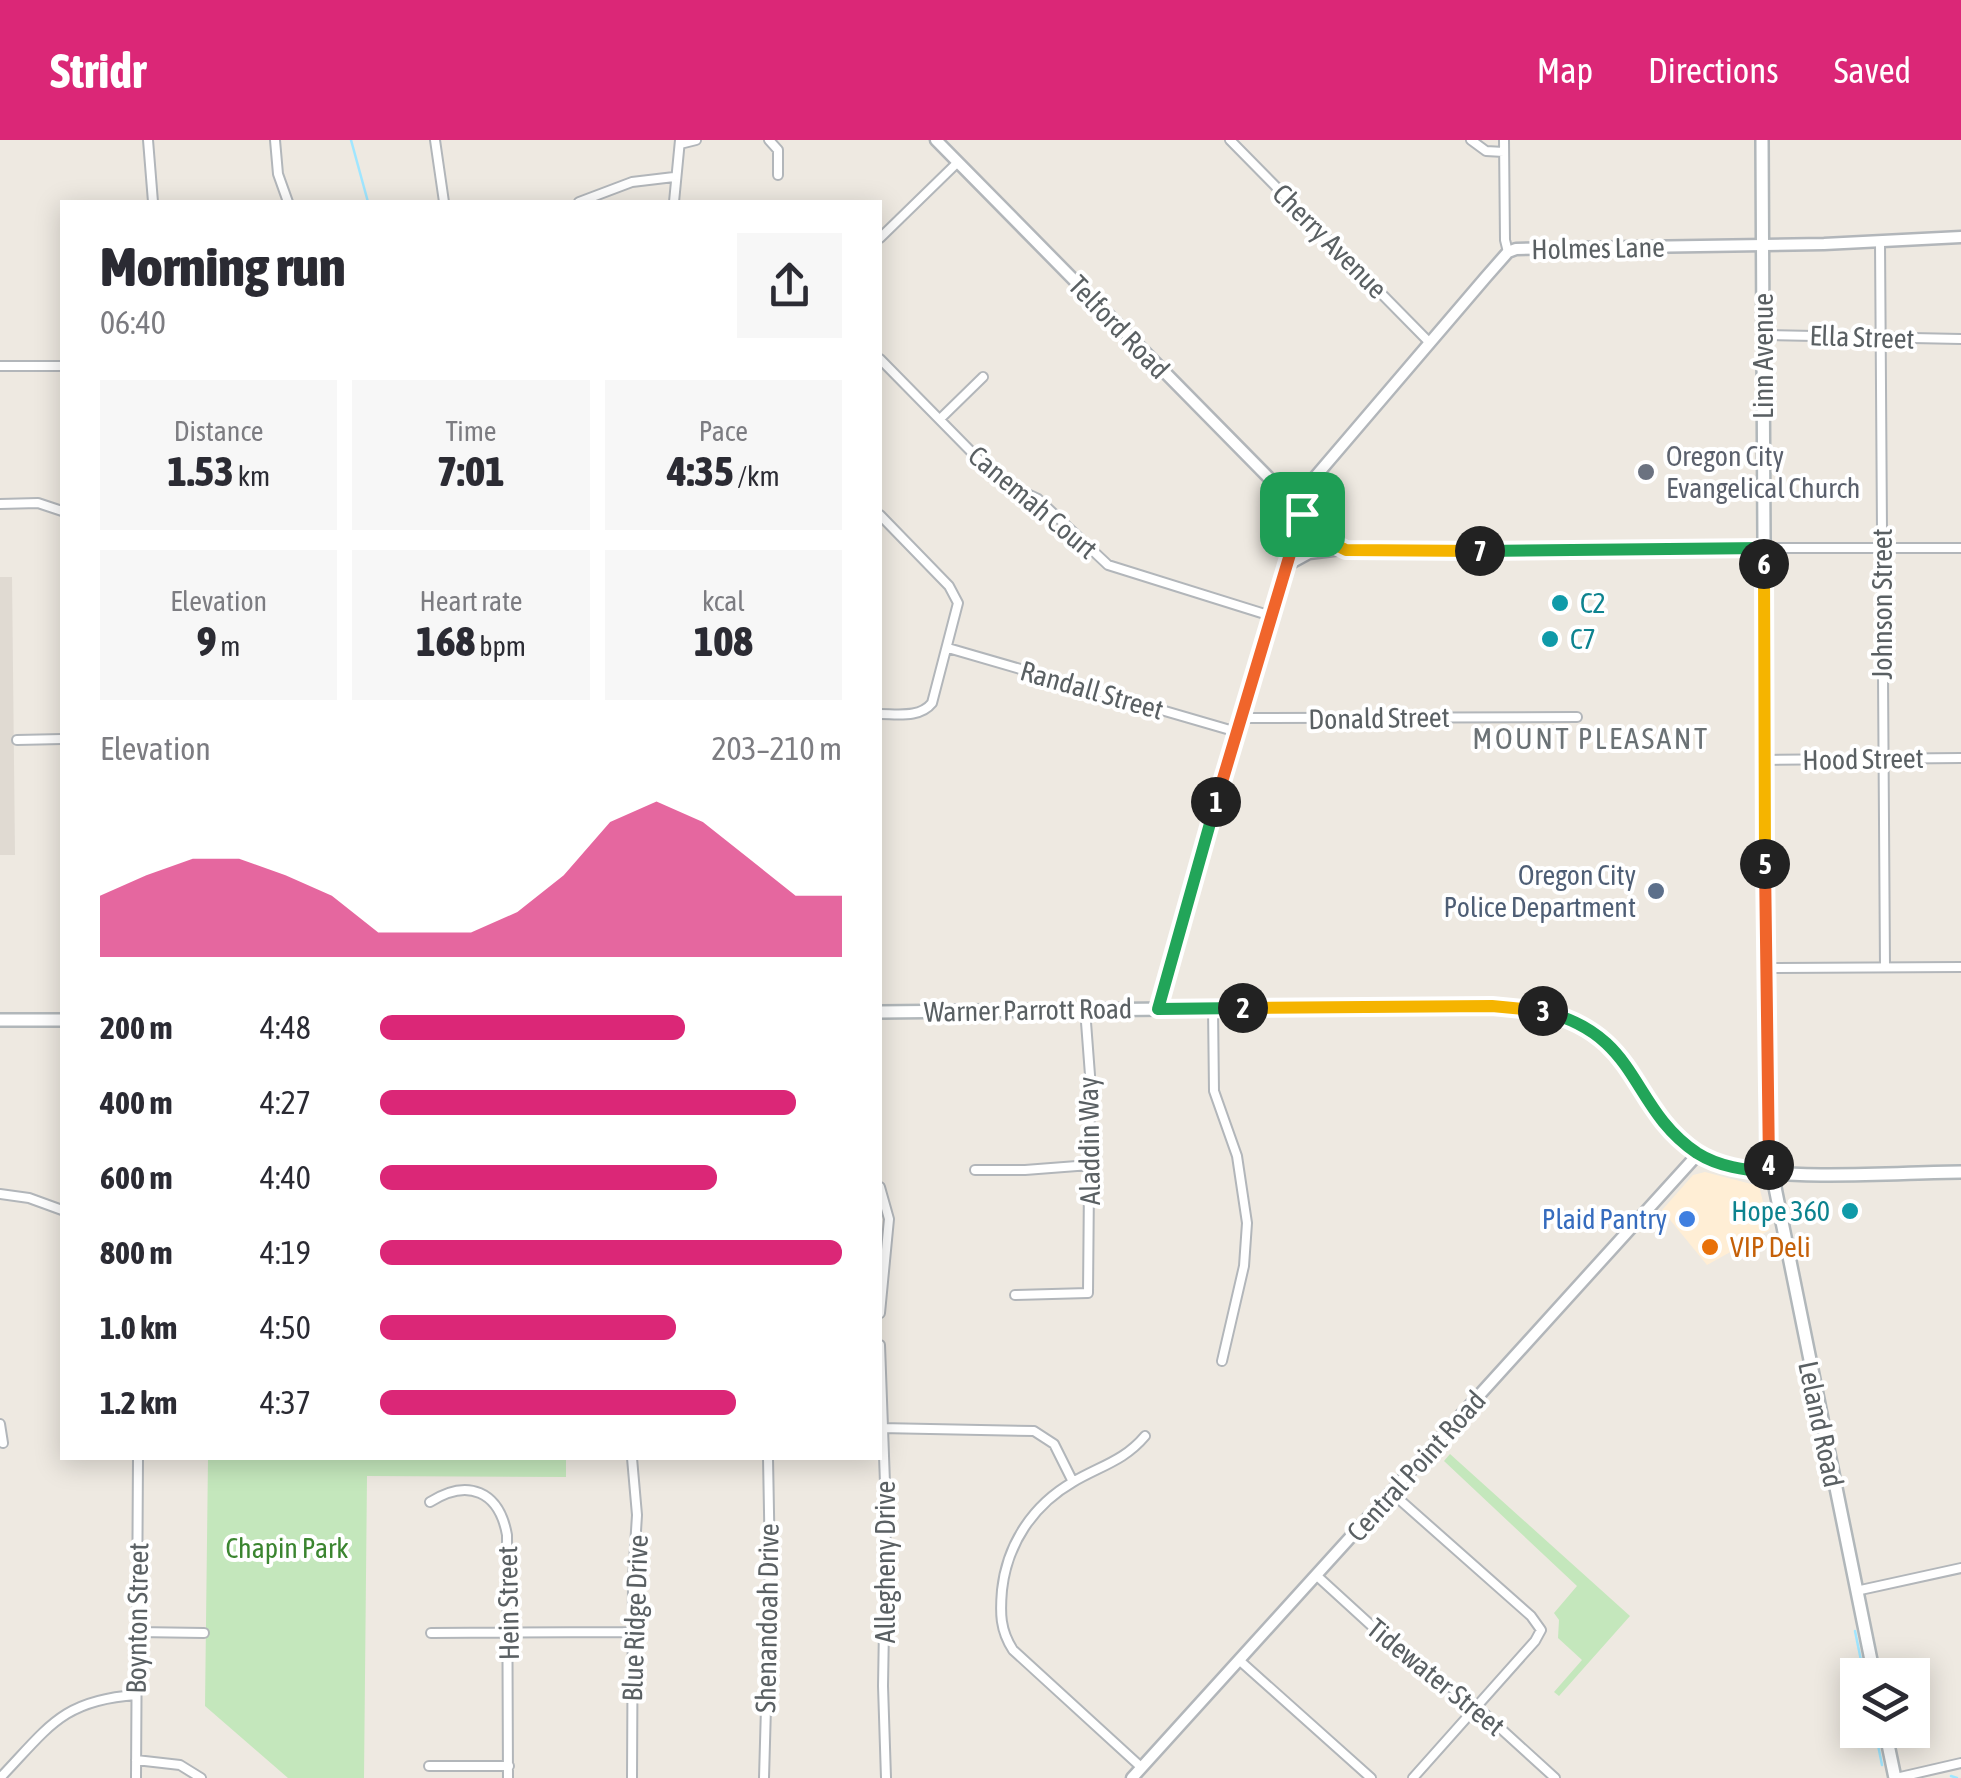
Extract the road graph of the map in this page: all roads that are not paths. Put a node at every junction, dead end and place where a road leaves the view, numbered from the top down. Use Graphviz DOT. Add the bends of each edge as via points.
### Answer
graph roads {
  1 [pos="148,140"];
  2 [pos="275,140"];
  3 [pos="435,140"];
  4 [pos="696,140"];
  5 [pos="769,140"];
  6 [pos="936,140"];
  7 [pos="1230,140"];
  8 [pos="1472,140"];
  9 [pos="1504,140"];
  10 [pos="1762,140"];
  11 [pos="680,142"];
  12 [pos="1504,152"];
  13 [pos="958,162"];
  14 [pos="778,175"];
  15 [pos="674,177"];
  16 [pos="153,200"];
  17 [pos="287,200"];
  18 [pos="444,200"];
  19 [pos="584,200"];
  20 [pos="674,200"];
  21 [pos="882,236"];
  22 [pos="1961,236"];
  23 [pos="1880,242"];
  24 [pos="1763,246"];
  25 [pos="1508,252"];
  26 [pos="1763,335"];
  27 [pos="1882,338"];
  28 [pos="1961,339"];
  29 [pos="1430,343"];
  30 [pos="882,361"];
  31 [pos="0,366"];
  32 [pos="60,366"];
  33 [pos="982,377"];
  34 [pos="940,420"];
  35 [pos="0,504"];
  36 [pos="1292,504"];
  37 [pos="60,510"];
  38 [pos="1302,514"];
  39 [pos="882,517"];
  40 [pos="1764,548"];
  41 [pos="1881,548"];
  42 [pos="1961,548"];
  43 [pos="1342,550"];
  44 [pos="1286,566"];
  45 [pos="1271,616"];
  46 [pos="948,648"];
  47 [pos="882,714"];
  48 [pos="1576,717"];
  49 [pos="1241,718"];
  50 [pos="1237,732"];
  51 [pos="60,739"];
  52 [pos="17,740"];
  53 [pos="1961,758"];
  54 [pos="1882,759"];
  55 [pos="1764,760"];
  56 [pos="1961,966"];
  57 [pos="1885,967"];
  58 [pos="1766,968"];
  59 [pos="1213,1008"];
  60 [pos="1158,1009"];
  61 [pos="1085,1010"];
  62 [pos="882,1012"];
  63 [pos="0,1020"];
  64 [pos="60,1020"];
  65 [pos="1698,1154"];
  66 [pos="1090,1164"];
  67 [pos="975,1170"];
  68 [pos="1770,1172"];
  69 [pos="1961,1172"];
  70 [pos="0,1194"];
  71 [pos="882,1195"];
  72 [pos="60,1209"];
  73 [pos="882,1292"];
  74 [pos="1015,1294"];
  75 [pos="1222,1361"];
  76 [pos="0,1424"];
  77 [pos="882,1428"];
  78 [pos="1145,1436"];
  79 [pos="2,1444"];
  80 [pos="138,1460"];
  81 [pos="632,1460"];
  82 [pos="768,1460"];
  83 [pos="1072,1482"];
  84 [pos="1392,1493"];
  85 [pos="430,1502"];
  86 [pos="1961,1568"];
  87 [pos="1316,1575"];
  88 [pos="1856,1591"];
  89 [pos="137,1632"];
  90 [pos="204,1632"];
  91 [pos="509,1632"];
  92 [pos="633,1632"];
  93 [pos="431,1633"];
  94 [pos="1870,1658"];
  95 [pos="1240,1660"];
  96 [pos="136,1695"];
  97 [pos="1477,1707"];
  98 [pos="1889,1748"];
  99 [pos="136,1760"];
  100 [pos="1961,1763"];
  101 [pos="429,1766"];
  102 [pos="508,1766"];
  103 [pos="1141,1767"];
  104 [pos="0,1778"];
  105 [pos="136,1778"];
  106 [pos="200,1778"];
  107 [pos="508,1778"];
  108 [pos="632,1778"];
  109 [pos="764,1778"];
  110 [pos="886,1778"];
  111 [pos="1132,1778"];
  112 [pos="1371,1778"];
  113 [pos="1413,1778"];
  114 [pos="1555,1778"];
  115 [pos="1895,1778"];
  1 -- 16 [label="street"];
  2 -- 17 [label="street"];
  3 -- 18 [label="street"];
  4 -- 11 [label="street"];
  5 -- 14 [label="street" via="778,150"];
  6 -- 13 [label="street, Telford Road"];
  7 -- 29 [label="street, Cherry Avenue"];
  8 -- 12 [label="street"];
  9 -- 12 [label="street"];
  10 -- 24 [label="main road, Linn Avenue"];
  11 -- 15 [label="street"];
  12 -- 25 [label="street"];
  13 -- 21 [label="street"];
  13 -- 36 [label="street, Telford Road"];
  15 -- 19 [label="street" via="632,182"];
  15 -- 20 [label="street"];
  22 -- 23 [label="street, Holmes Lane"];
  23 -- 24 [label="street, Holmes Lane"];
  23 -- 27 [label="street, Johnson Street"];
  24 -- 25 [label="street, Holmes Lane"];
  24 -- 26 [label="main road, Linn Avenue"];
  25 -- 29 [label="street, Holmes Lane"];
  26 -- 27 [label="street, Ella Street"];
  26 -- 40 [label="main road, Linn Avenue"];
  27 -- 28 [label="street, Ella Street"];
  27 -- 41 [label="street, Johnson Street"];
  29 -- 36 [label="street, Holmes Lane"];
  30 -- 34 [label="street, Canemah Court"];
  31 -- 32 [label="street"];
  33 -- 34 [label="street"];
  34 -- 45 [label="street, Canemah Court" via="1001,482 1038,499 1108,565"];
  35 -- 37 [label="street"];
  36 -- 38 [label="street, Telford Road"];
  38 -- 43 [label="street, Telford Road"];
  38 -- 44 [label="street"];
  39 -- 46 [label="street" via="956,597"];
  40 -- 41 [label="street"];
  40 -- 43 [label="street"];
  40 -- 55 [label="main road, Linn Avenue"];
  41 -- 42 [label="street"];
  41 -- 54 [label="street, Johnson Street"];
  43 -- 44 [label="street" via="1303,555"];
  44 -- 45 [label="street"];
  45 -- 49 [label="street"];
  46 -- 47 [label="street" via="926,711"];
  46 -- 50 [label="street, Randall Street"];
  48 -- 49 [label="street, Donald Street"];
  49 -- 50 [label="street"];
  50 -- 60 [label="street"];
  51 -- 52 [label="street"];
  53 -- 54 [label="street, Hood Street"];
  54 -- 55 [label="street, Hood Street"];
  54 -- 57 [label="street, Johnson Street"];
  55 -- 58 [label="main road, Linn Avenue"];
  56 -- 57 [label="street"];
  57 -- 58 [label="street"];
  58 -- 68 [label="main road, Linn Avenue"];
  59 -- 60 [label="main road, Warner Parrott Road"];
  59 -- 65 [label="main road, Warner Parrott Road" via="1492,1006 1562,1016 1609,1044 1654,1109"];
  59 -- 75 [label="street" via="1214,1092 1238,1156 1247,1222"];
  60 -- 61 [label="main road, Warner Parrott Road"];
  61 -- 62 [label="main road, Warner Parrott Road"];
  61 -- 66 [label="street, Aladdin Way"];
  63 -- 64 [label="main road"];
  65 -- 68 [label="main road, Warner Parrott Road"];
  65 -- 84 [label="street, Central Point Road"];
  66 -- 67 [label="street"];
  66 -- 74 [label="street, Aladdin Way" via="1088,1293"];
  68 -- 69 [label="main road, Warner Parrott Road"];
  68 -- 88 [label="main road, Leland Road"];
  70 -- 72 [label="street"];
  71 -- 73 [label="street" via="889,1220"];
  76 -- 79 [label="street"];
  77 -- 83 [label="street" via="1034,1431 1054,1444"];
  77 -- 110 [label="street, Allegheny Drive"];
  78 -- 83 [label="street" via="1118,1461"];
  80 -- 89 [label="street, Boynton Street"];
  81 -- 92 [label="street, Blue Ridge Drive"];
  82 -- 109 [label="street, Shenandoah Drive"];
  83 -- 103 [label="street" via="1041,1507 1016,1541 1004,1574 1002,1631 1013,1650"];
  84 -- 87 [label="street, Central Point Road"];
  84 -- 97 [label="street" via="1541,1630"];
  85 -- 91 [label="street, Hein Street" via="477,1491 498,1507 508,1536"];
  86 -- 88 [label="street"];
  87 -- 95 [label="street, Central Point Road"];
  87 -- 97 [label="street, Tidewater Street"];
  88 -- 94 [label="main road, Leland Road"];
  89 -- 90 [label="street"];
  89 -- 96 [label="street, Boynton Street"];
  91 -- 92 [label="street"];
  91 -- 93 [label="street"];
  91 -- 102 [label="street, Hein Street"];
  92 -- 108 [label="street, Blue Ridge Drive"];
  95 -- 103 [label="street, Central Point Road"];
  95 -- 112 [label="street"];
  96 -- 99 [label="street, Boynton Street"];
  96 -- 104 [label="street" via="94,1699 65,1714"];
  97 -- 113 [label="street"];
  97 -- 114 [label="street, Tidewater Street"];
  98 -- 115 [label="main road"];
  99 -- 105 [label="street, Boynton Street"];
  99 -- 106 [label="street" via="180,1766"];
  100 -- 115 [label="street"];
  101 -- 102 [label="street"];
  102 -- 107 [label="street, Hein Street"];
  103 -- 111 [label="street, Central Point Road"];
}
